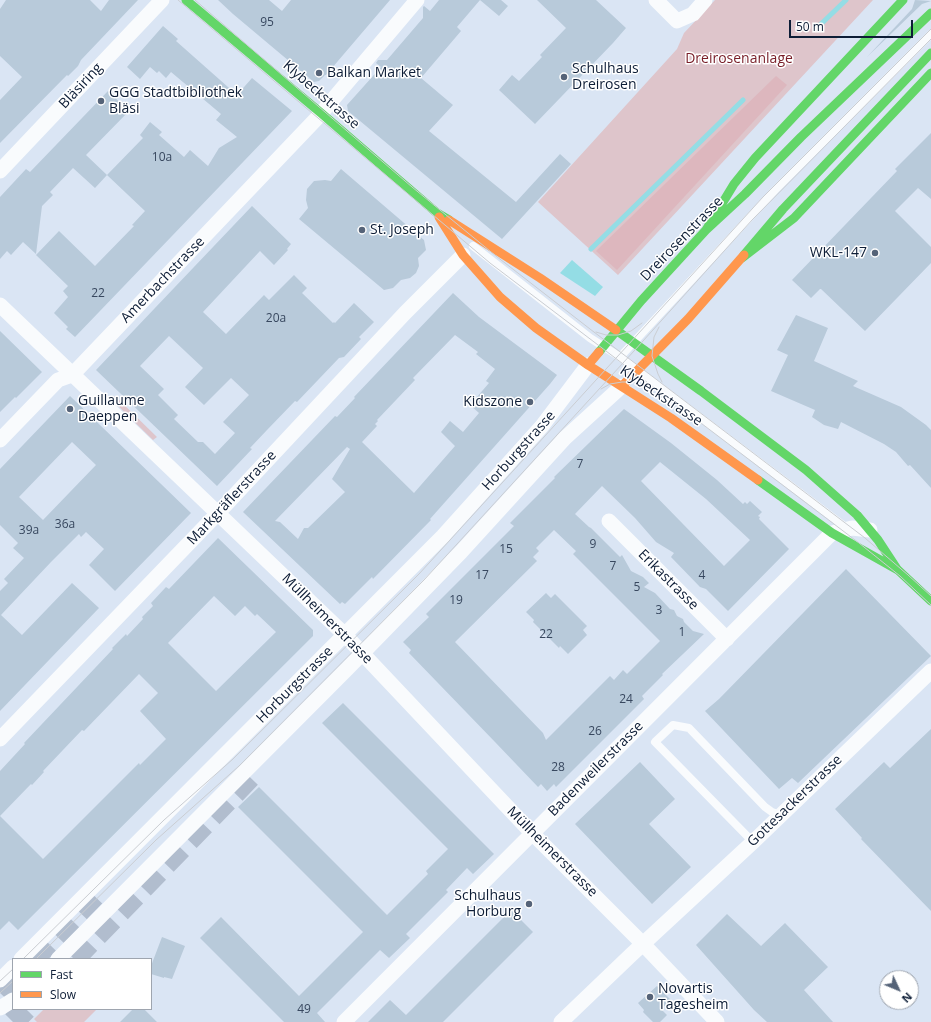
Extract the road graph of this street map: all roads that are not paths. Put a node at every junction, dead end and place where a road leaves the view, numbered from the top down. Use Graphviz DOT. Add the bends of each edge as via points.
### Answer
graph roads {
  1 [pos="162,0"];
  2 [pos="186,0"];
  3 [pos="417,0"];
  4 [pos="656,0"];
  5 [pos="705,0"];
  6 [pos="903,0"];
  7 [pos="931,13"];
  8 [pos="931,34"];
  9 [pos="931,53"];
  10 [pos="931,73"];
  11 [pos="321,113"];
  12 [pos="0,172"];
  13 [pos="437,213"];
  14 [pos="706,230"];
  15 [pos="463,255"];
  16 [pos="742,258"];
  17 [pos="0,305"];
  18 [pos="616,330"];
  19 [pos="677,331"];
  20 [pos="634,342"];
  21 [pos="603,346"];
  22 [pos="673,346"];
  23 [pos="652,356"];
  24 [pos="620,358"];
  25 [pos="675,359"];
  26 [pos="588,364"];
  27 [pos="637,371"];
  28 [pos="72,375"];
  29 [pos="682,377"];
  30 [pos="622,386"];
  31 [pos="0,440"];
  32 [pos="218,513"];
  33 [pos="610,521"];
  34 [pos="847,529"];
  35 [pos="870,530"];
  36 [pos="832,533"];
  37 [pos="898,570"];
  38 [pos="931,601"];
  39 [pos="345,635"];
  40 [pos="727,639"];
  41 [pos="362,653"];
  42 [pos="931,671"];
  43 [pos="0,739"];
  44 [pos="781,815"];
  45 [pos="532,833"];
  46 [pos="753,842"];
  47 [pos="643,944"];
  48 [pos="22,958"];
  49 [pos="59,958"];
  50 [pos="12,968"];
  51 [pos="0,980"];
  52 [pos="12,1001"];
  53 [pos="0,1008"];
  54 [pos="344,1022"];
  55 [pos="561,1022"];
  56 [pos="717,1022"];
  1 -- 12 [label="street, Bläsiring"];
  2 -- 11 [label="main road, Klybeckstrasse"];
  3 -- 11 [label="street, Amerbachstrasse"];
  4 -- 5 [label="street" via="677,21 693,14"];
  6 -- 14 [label="main road" via="755,158 734,184"];
  7 -- 14 [label="main road, Dreirosenstrasse"];
  8 -- 20 [label="lane" via="775,190"];
  9 -- 16 [label="main road" via="826,162"];
  10 -- 16 [label="main road" via="794,218"];
  11 -- 13 [label="main road, Klybeckstrasse"];
  11 -- 28 [label="street, Amerbachstrasse"];
  13 -- 15 [label="main road, Klybeckstrasse"];
  13 -- 18 [label="main road, Klybeckstrasse"];
  13 -- 21 [label="lane" via="481,253"];
  14 -- 18 [label="main road, Dreirosenstrasse"];
  15 -- 26 [label="main road, Klybeckstrasse" via="479,275 517,312"];
  15 -- 32 [label="street, Markgräflerstrasse" via="405,313"];
  16 -- 19 [label="main road"];
  17 -- 28 [label="street, Müllheimerstrasse"];
  18 -- 20 [label="main road, Klybeckstrasse"];
  18 -- 21 [label="main road, Dreirosenstrasse"];
  19 -- 22 [label="main road"];
  19 -- 23 [label="main road"];
  20 -- 23 [label="main road, Klybeckstrasse"];
  20 -- 24 [label="lane"];
  21 -- 24 [label="lane"];
  21 -- 26 [label="main road, Dreirosenstrasse"];
  23 -- 27 [label="main road"];
  23 -- 29 [label="main road, Klybeckstrasse"];
  24 -- 27 [label="lane"];
  25 -- 29 [label="main road"];
  26 -- 30 [label="main road, Klybeckstrasse"];
  26 -- 39 [label="street, Horburgstrasse" via="542,426 443,536"];
  27 -- 30 [label="main road"];
  27 -- 34 [label="lane"];
  28 -- 31 [label="street, Amerbachstrasse" via="58,380"];
  28 -- 32 [label="street, Müllheimerstrasse"];
  29 -- 35 [label="main road, Klybeckstrasse" via="806,470 852,510"];
  30 -- 36 [label="main road, Klybeckstrasse"];
  30 -- 41 [label="street, Horburgstrasse" via="565,438 461,552"];
  32 -- 39 [label="street, Müllheimerstrasse"];
  32 -- 43 [label="street, Markgräflerstrasse"];
  33 -- 40 [label="street, Erikastrasse"];
  34 -- 35 [label="street"];
  34 -- 36 [label="street"];
  34 -- 37 [label="lane"];
  35 -- 37 [label="main road, Klybeckstrasse"];
  36 -- 37 [label="main road, Klybeckstrasse"];
  36 -- 40 [label="street, Badenweilerstrasse"];
  37 -- 38 [label="main road, Klybeckstrasse"];
  39 -- 41 [label="street, Müllheimerstrasse"];
  39 -- 48 [label="street, Horburgstrasse"];
  40 -- 45 [label="street, Badenweilerstrasse"];
  41 -- 45 [label="street, Müllheimerstrasse"];
  41 -- 49 [label="street, Horburgstrasse"];
  42 -- 44 [label="street, Gottesackerstrasse"];
  44 -- 46 [label="street, Gottesackerstrasse"];
  44 -- 46 [label="lane" via="765,807 688,728 673,725 655,742"];
  45 -- 47 [label="street, Müllheimerstrasse"];
  45 -- 54 [label="street, Badenweilerstrasse"];
  46 -- 47 [label="street, Gottesackerstrasse"];
  47 -- 55 [label="street"];
  47 -- 56 [label="street, Müllheimerstrasse"];
  50 -- 51 [label="street"];
  52 -- 53 [label="street"];
}
